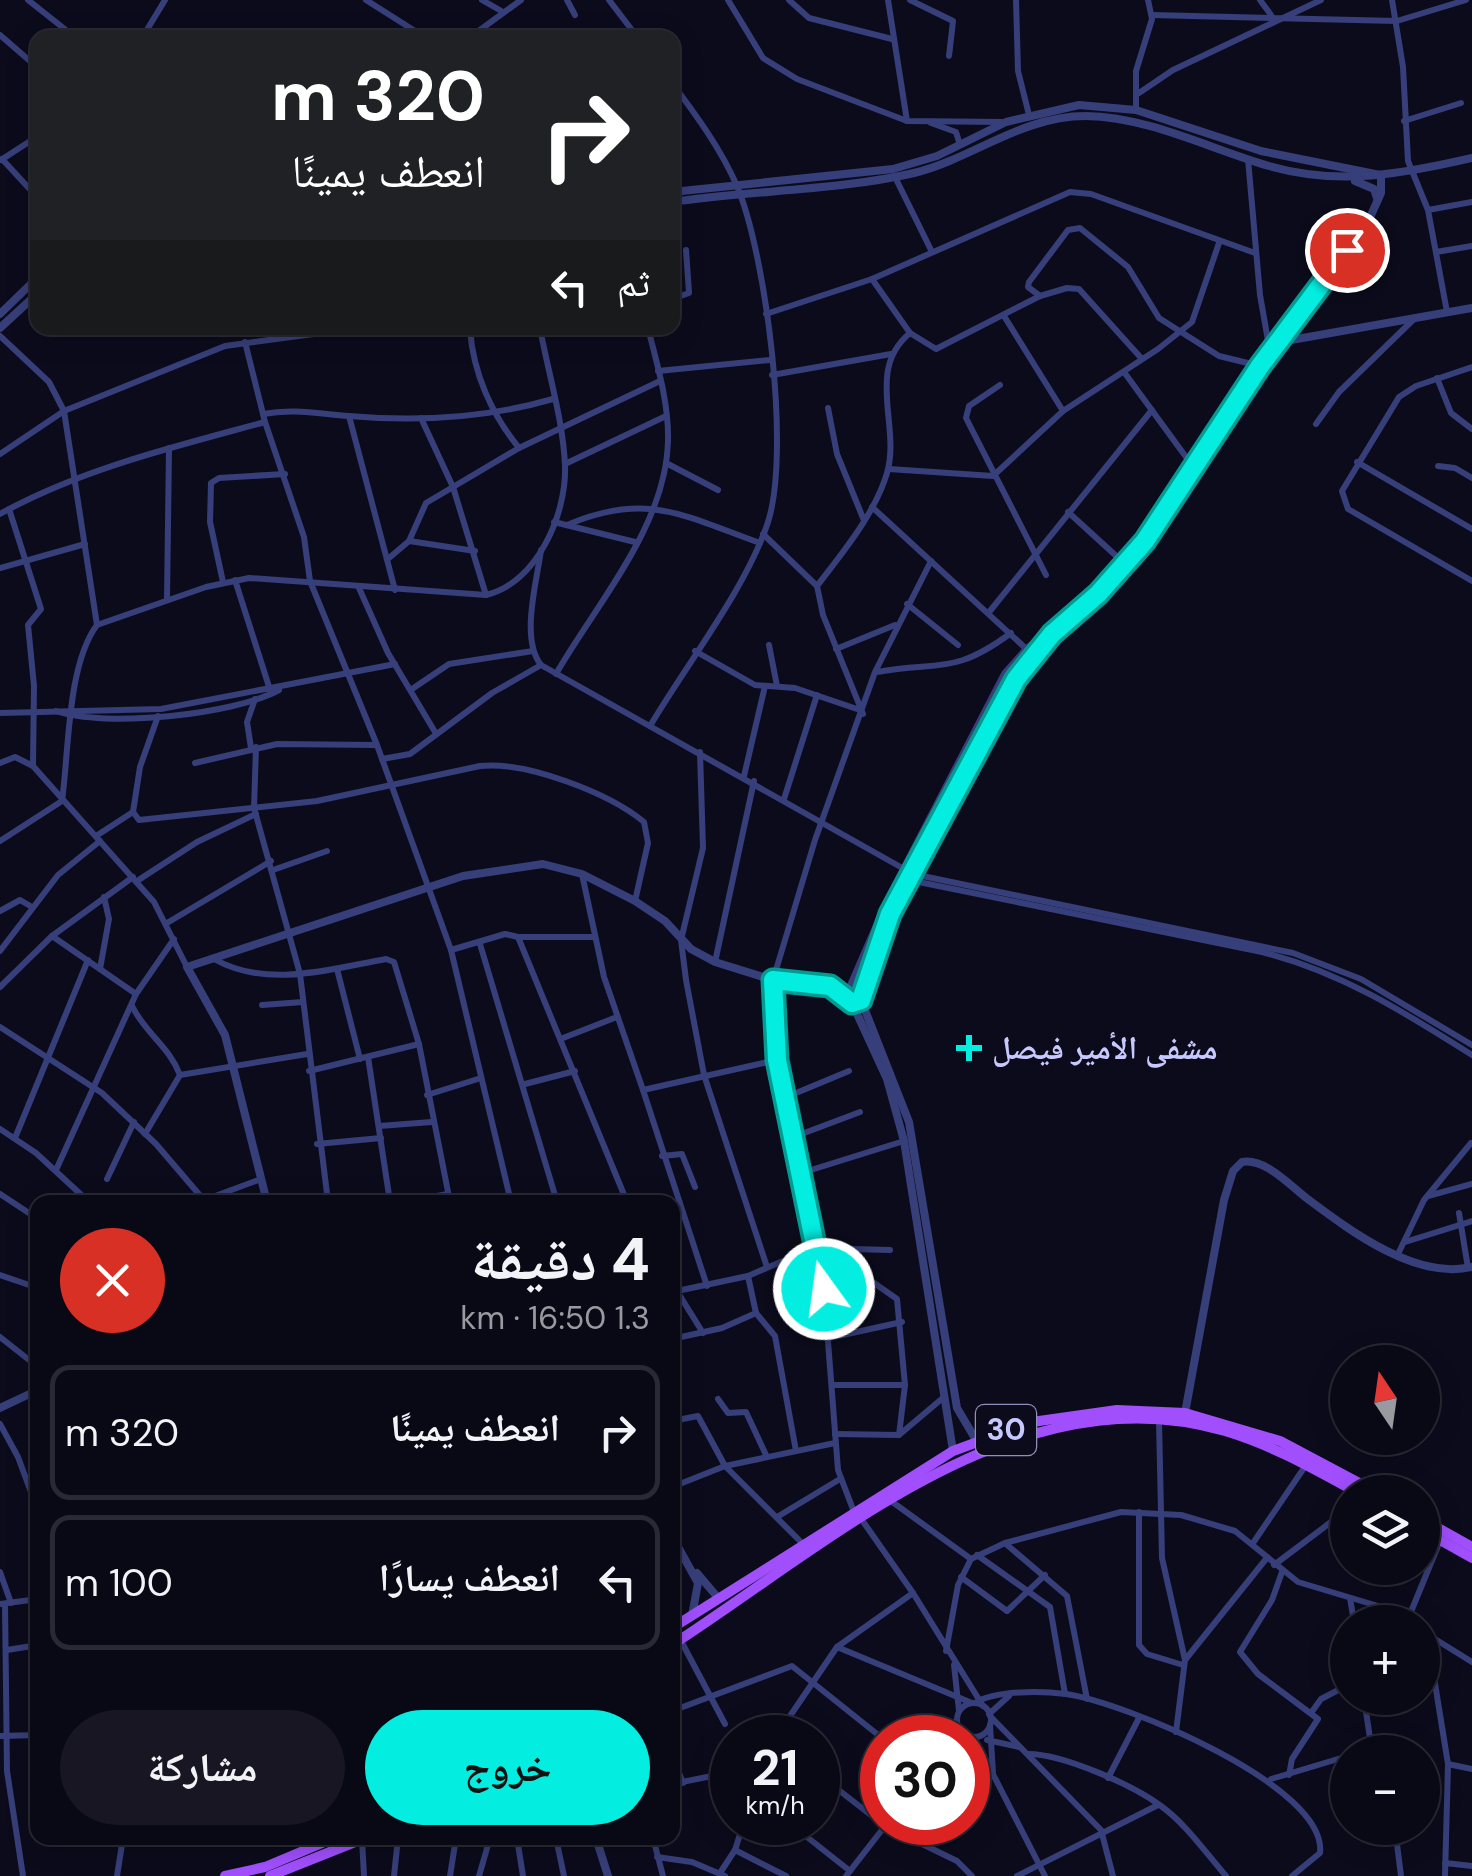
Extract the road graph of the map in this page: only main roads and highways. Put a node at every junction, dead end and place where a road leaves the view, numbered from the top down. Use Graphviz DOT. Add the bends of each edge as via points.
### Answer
graph roads {
  1 [pos="985,1440"];
  2 [pos="1330,1475"];
  3 [pos="1334,1475"];
  4 [pos="858,1516"];
  5 [pos="1440,1529"];
  6 [pos="1440,1540"];
  7 [pos="1472,1548"];
  8 [pos="1472,1558"];
  9 [pos="680,1623"];
  10 [pos="680,1639"];
  11 [pos="304,1845"];
  12 [pos="347,1845"];
  13 [pos="225,1876"];
  14 [pos="270,1876"];
  1 -- 2 [label="main road, 30" via="1081,1423 1159,1420 1225,1431"];
  1 -- 3 [label="main road, 30" via="1032,1422 1116,1410 1184,1413 1252,1430"];
  1 -- 4 [label="main road, 30"];
  1 -- 4 [label="main road, 30" via="953,1451"];
  4 -- 9 [label="main road, 30"];
  4 -- 10 [label="main road, 30"];
  5 -- 7 [label="main road"];
  6 -- 8 [label="main road"];
  11 -- 13 [label="main road"];
  12 -- 14 [label="main road"];
}
